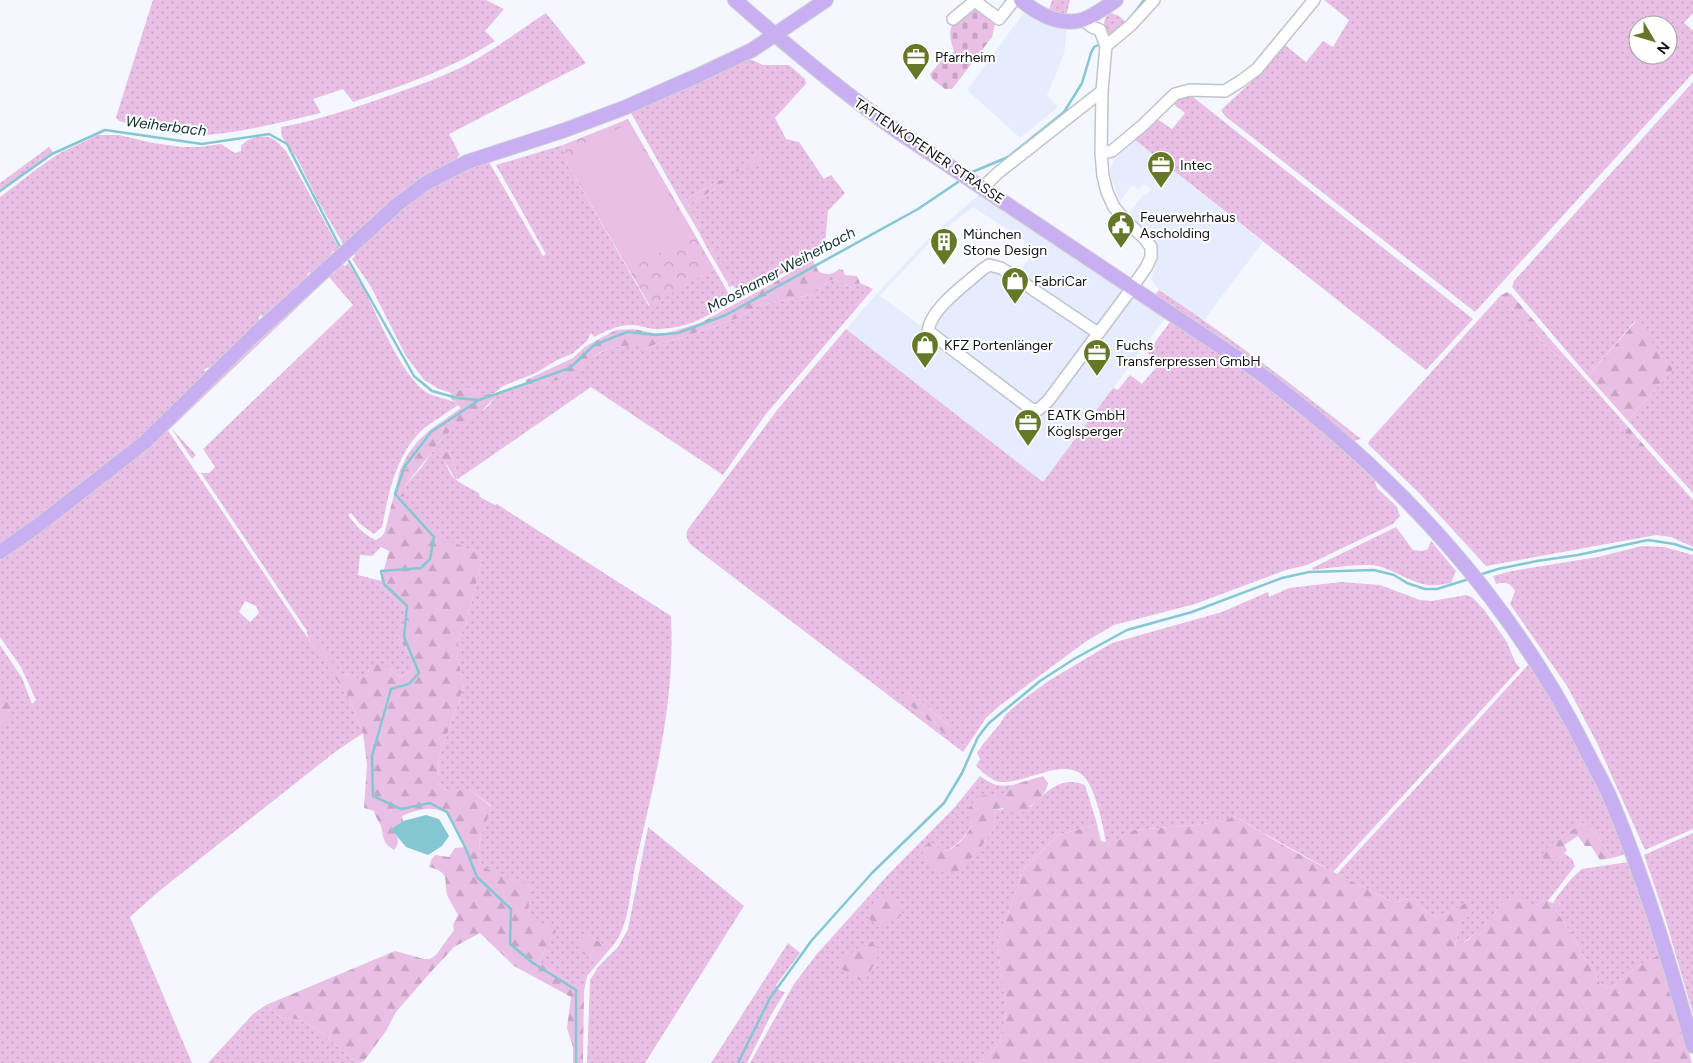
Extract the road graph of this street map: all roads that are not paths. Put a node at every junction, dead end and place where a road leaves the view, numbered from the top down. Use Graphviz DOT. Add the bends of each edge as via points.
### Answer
graph roads {
  1 [pos="735,0"];
  2 [pos="826,0"];
  3 [pos="976,0"];
  4 [pos="1014,0"];
  5 [pos="1021,0"];
  6 [pos="1116,0"];
  7 [pos="1154,0"];
  8 [pos="1314,0"];
  9 [pos="1098,12"];
  10 [pos="953,19"];
  11 [pos="1083,20"];
  12 [pos="774,35"];
  13 [pos="1103,39"];
  14 [pos="1102,90"];
  15 [pos="1101,153"];
  16 [pos="977,185"];
  17 [pos="1132,288"];
  18 [pos="1098,333"];
  19 [pos="0,552"];
  20 [pos="1693,1046"];
  1 -- 12 [label="main road, TATTENKOFENER STRASSE"];
  2 -- 12 [label="main road"];
  3 -- 4 [label="street" via="998,19"];
  3 -- 10 [label="street"];
  5 -- 11 [label="main road" via="1049,18 1070,22"];
  6 -- 9 [label="main road"];
  7 -- 13 [label="street" via="1132,25"];
  8 -- 15 [label="street" via="1257,69 1242,81 1225,91 1190,90 1175,94 1112,151"];
  9 -- 11 [label="main road"];
  9 -- 13 [label="street"];
  11 -- 13 [label="street"];
  12 -- 16 [label="main road, TATTENKOFENER STRASSE" via="857,103"];
  12 -- 19 [label="main road" via="752,50 624,108 468,162 426,183 398,204 254,335 145,442"];
  13 -- 14 [label="street"];
  14 -- 15 [label="street"];
  14 -- 16 [label="street"];
  15 -- 17 [label="street" via="1103,176 1114,207 1151,247 1147,266"];
  16 -- 17 [label="main road, TATTENKOFENER STRASSE"];
  17 -- 18 [label="street"];
  17 -- 20 [label="main road, TATTENKOFENER STRASSE" via="1254,369 1336,433 1410,502 1468,568 1518,635 1559,698 1612,801 1646,891"];
  18 -- 18 [label="street" via="1038,410 1031,409 928,331 932,319 946,301 989,265 1001,268"];
}
